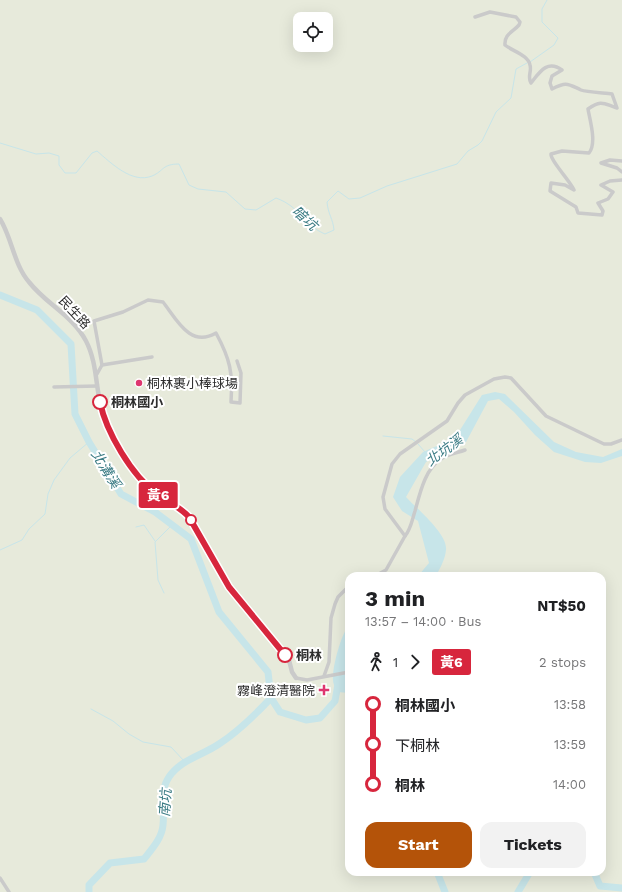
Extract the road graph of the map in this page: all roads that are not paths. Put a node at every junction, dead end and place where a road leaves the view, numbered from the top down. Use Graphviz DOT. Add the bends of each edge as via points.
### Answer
graph roads {
  1 [pos="474,17"];
  2 [pos="622,161"];
  3 [pos="622,172"];
  4 [pos="622,180"];
  5 [pos="0,219"];
  6 [pos="152,357"];
  7 [pos="237,361"];
  8 [pos="102,365"];
  9 [pos="97,374"];
  10 [pos="98,386"];
  11 [pos="56,387"];
  12 [pos="622,440"];
  13 [pos="464,450"];
  14 [pos="404,536"];
  15 [pos="382,572"];
  16 [pos="345,590"];
  17 [pos="345,673"];
  18 [pos="324,676"];
  19 [pos="296,678"];
  20 [pos="0,878"];
  21 [pos="9,892"];
  1 -- 4 [label="street" via="490,12 516,17 519,25 506,37 505,45 528,60 531,83 540,70 555,67 562,70 552,76 552,89 566,84 582,90 612,94 616,108 605,103 588,109 592,142 589,153 562,151 550,154 574,190 565,184 551,183 550,191 576,206 578,213 602,215 603,211 598,203 608,199 613,192 601,185"];
  2 -- 3 [label="street" via="610,160 601,164"];
  5 -- 9 [label="street, 民生路" via="24,277 78,328 91,352"];
  6 -- 8 [label="street"];
  7 -- 8 [label="street" via="241,373 240,403 231,402 233,379 216,333 207,338 198,338 191,334 164,302 148,300 123,312 94,321"];
  8 -- 9 [label="street"];
  9 -- 10 [label="street, 民生路"];
  10 -- 11 [label="street"];
  10 -- 19 [label="street, 民生路" via="102,412 115,443 148,486 181,508 189,517 229,587 289,660"];
  12 -- 14 [label="street" via="604,444 546,416 511,378 494,379 465,394 448,421 400,454 392,464 383,497 385,508"];
  13 -- 14 [label="street" via="442,458 434,464 426,477 409,531"];
  14 -- 15 [label="street" via="386,570"];
  16 -- 18 [label="street" via="338,596 331,618 329,662"];
  17 -- 18 [label="street"];
  18 -- 19 [label="street" via="307,680"];
  20 -- 21 [label="street"];
}
